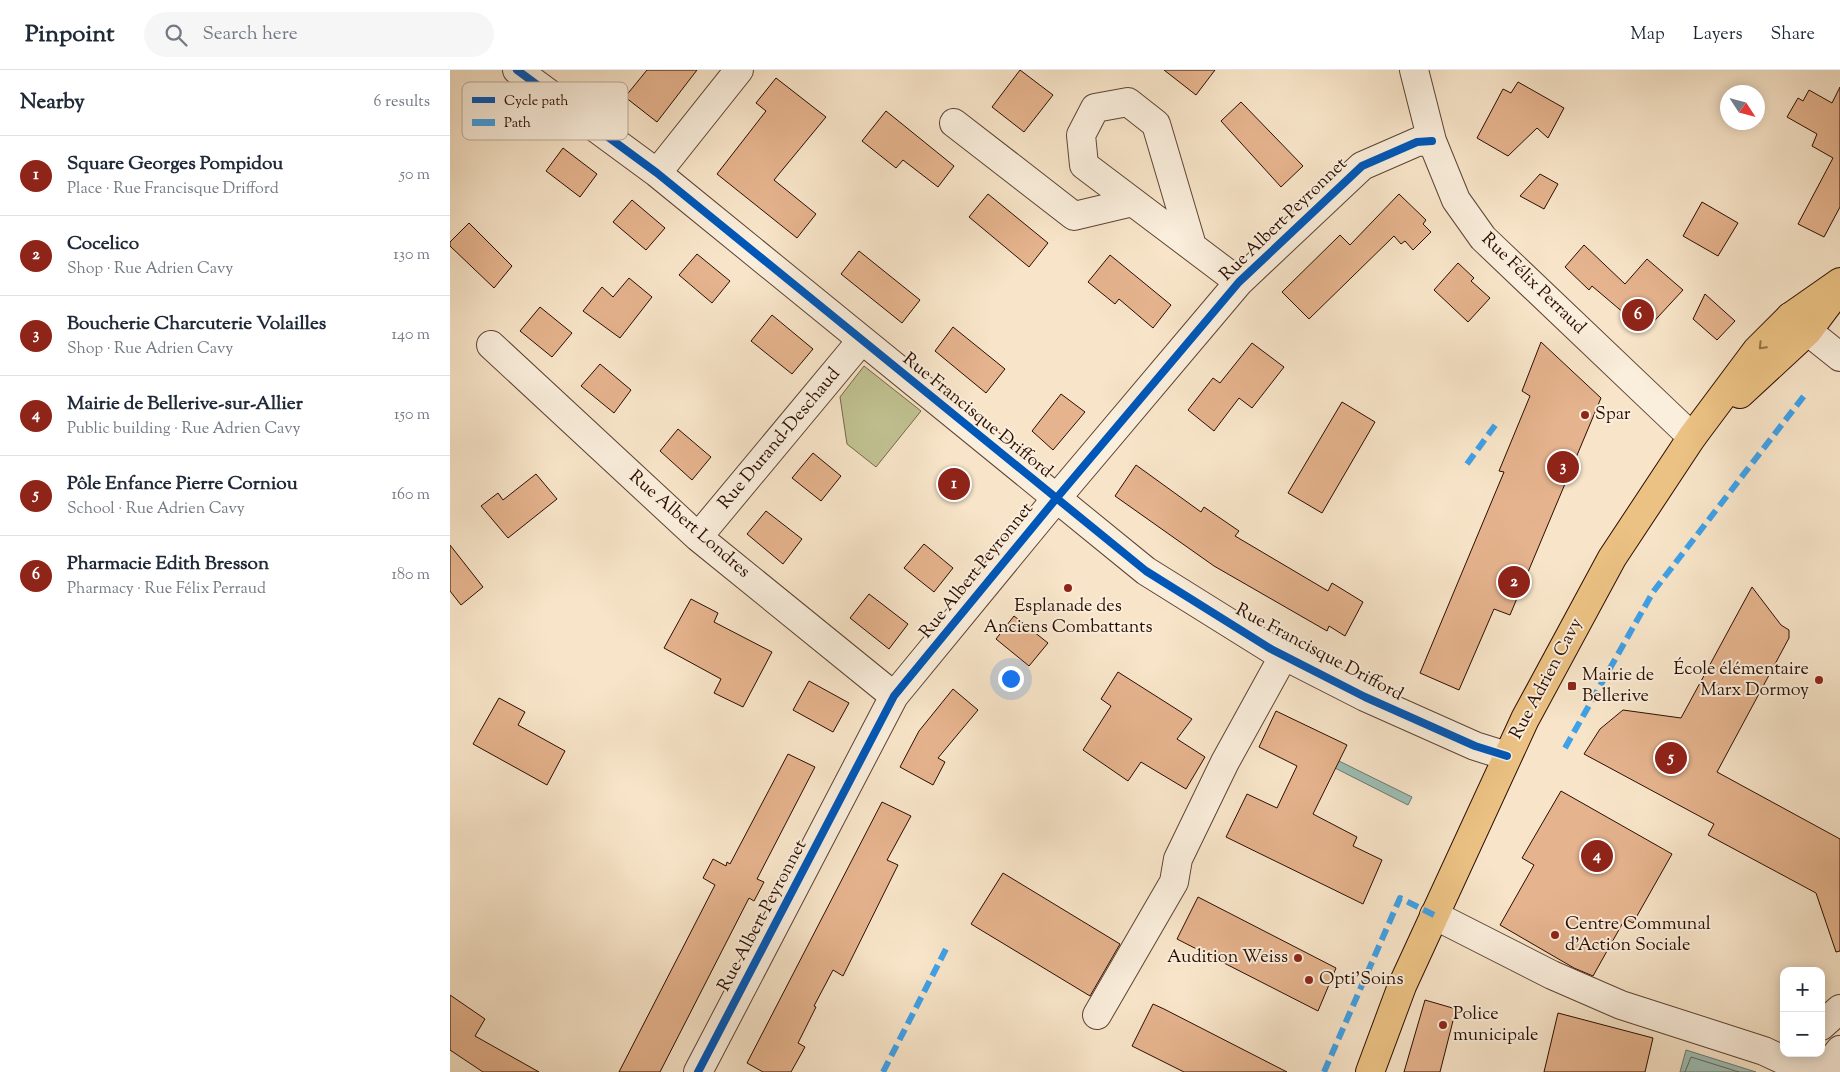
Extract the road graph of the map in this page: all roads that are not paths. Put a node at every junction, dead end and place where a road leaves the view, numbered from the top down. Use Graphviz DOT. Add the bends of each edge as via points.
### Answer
graph roads {
  1 [pos="517,70"];
  2 [pos="739,70"];
  3 [pos="1414,70"];
  4 [pos="533,82"];
  5 [pos="954,124"];
  6 [pos="612,140"];
  7 [pos="1432,141"];
  8 [pos="657,173"];
  9 [pos="1133,202"];
  10 [pos="1192,246"];
  11 [pos="1239,282"];
  12 [pos="1840,282"];
  13 [pos="1840,288"];
  14 [pos="1799,325"];
  15 [pos="861,340"];
  16 [pos="491,345"];
  17 [pos="1840,357"];
  18 [pos="1692,437"];
  19 [pos="1055,500"];
  20 [pos="698,537"];
  21 [pos="1284,655"];
  22 [pos="894,696"];
  23 [pos="1507,756"];
  24 [pos="1434,915"];
  25 [pos="1840,1009"];
  26 [pos="1097,1015"];
  27 [pos="1825,1022"];
  28 [pos="1774,1048"];
  29 [pos="1840,1050"];
  30 [pos="698,1072"];
  31 [pos="1370,1072"];
  1 -- 4 [label="street, Rue Francisque Drifford"];
  2 -- 8 [label="street"];
  3 -- 7 [label="street, Rue Félix Perraud"];
  5 -- 9 [label="street" via="1074,216"];
  6 -- 8 [label="street, Rue Francisque Drifford"];
  7 -- 11 [label="street, Rue Albert Peyronnet" via="1416,142 1362,166"];
  7 -- 18 [label="street, Rue Félix Perraud" via="1456,200 1483,238"];
  8 -- 15 [label="street, Rue Francisque Drifford"];
  9 -- 10 [label="street"];
  9 -- 10 [label="street" via="1084,164 1080,135 1095,108 1128,102 1156,124"];
  10 -- 11 [label="street"];
  11 -- 19 [label="street, Rue Albert Peyronnet"];
  12 -- 14 [label="main road, Rue Adrien Cavy"];
  13 -- 14 [label="main road, Rue Adrien Cavy"];
  14 -- 17 [label="street"];
  14 -- 18 [label="main road, Rue Adrien Cavy" via="1757,350"];
  15 -- 19 [label="street, Rue Francisque Drifford"];
  15 -- 20 [label="street, Rue Durand-Deschaud"];
  16 -- 20 [label="street, Rue Albert Londres"];
  18 -- 23 [label="main road, Rue Adrien Cavy" via="1612,558"];
  19 -- 21 [label="street, Rue Francisque Drifford" via="1146,571"];
  19 -- 22 [label="street, Rue Albert Peyronnet"];
  20 -- 22 [label="street, Rue Albert Londres"];
  21 -- 23 [label="street, Rue Francisque Drifford" via="1365,697 1475,746"];
  21 -- 26 [label="street" via="1225,762 1178,859 1174,882"];
  22 -- 30 [label="street, Rue Albert Peyronnet"];
  23 -- 24 [label="main road, Rue Adrien Cavy"];
  24 -- 28 [label="street" via="1552,975 1621,1005"];
  24 -- 31 [label="main road, Rue Adrien Cavy" via="1402,986"];
  25 -- 27 [label="street"];
  28 -- 29 [label="street" via="1807,1071 1825,1069"];
}
